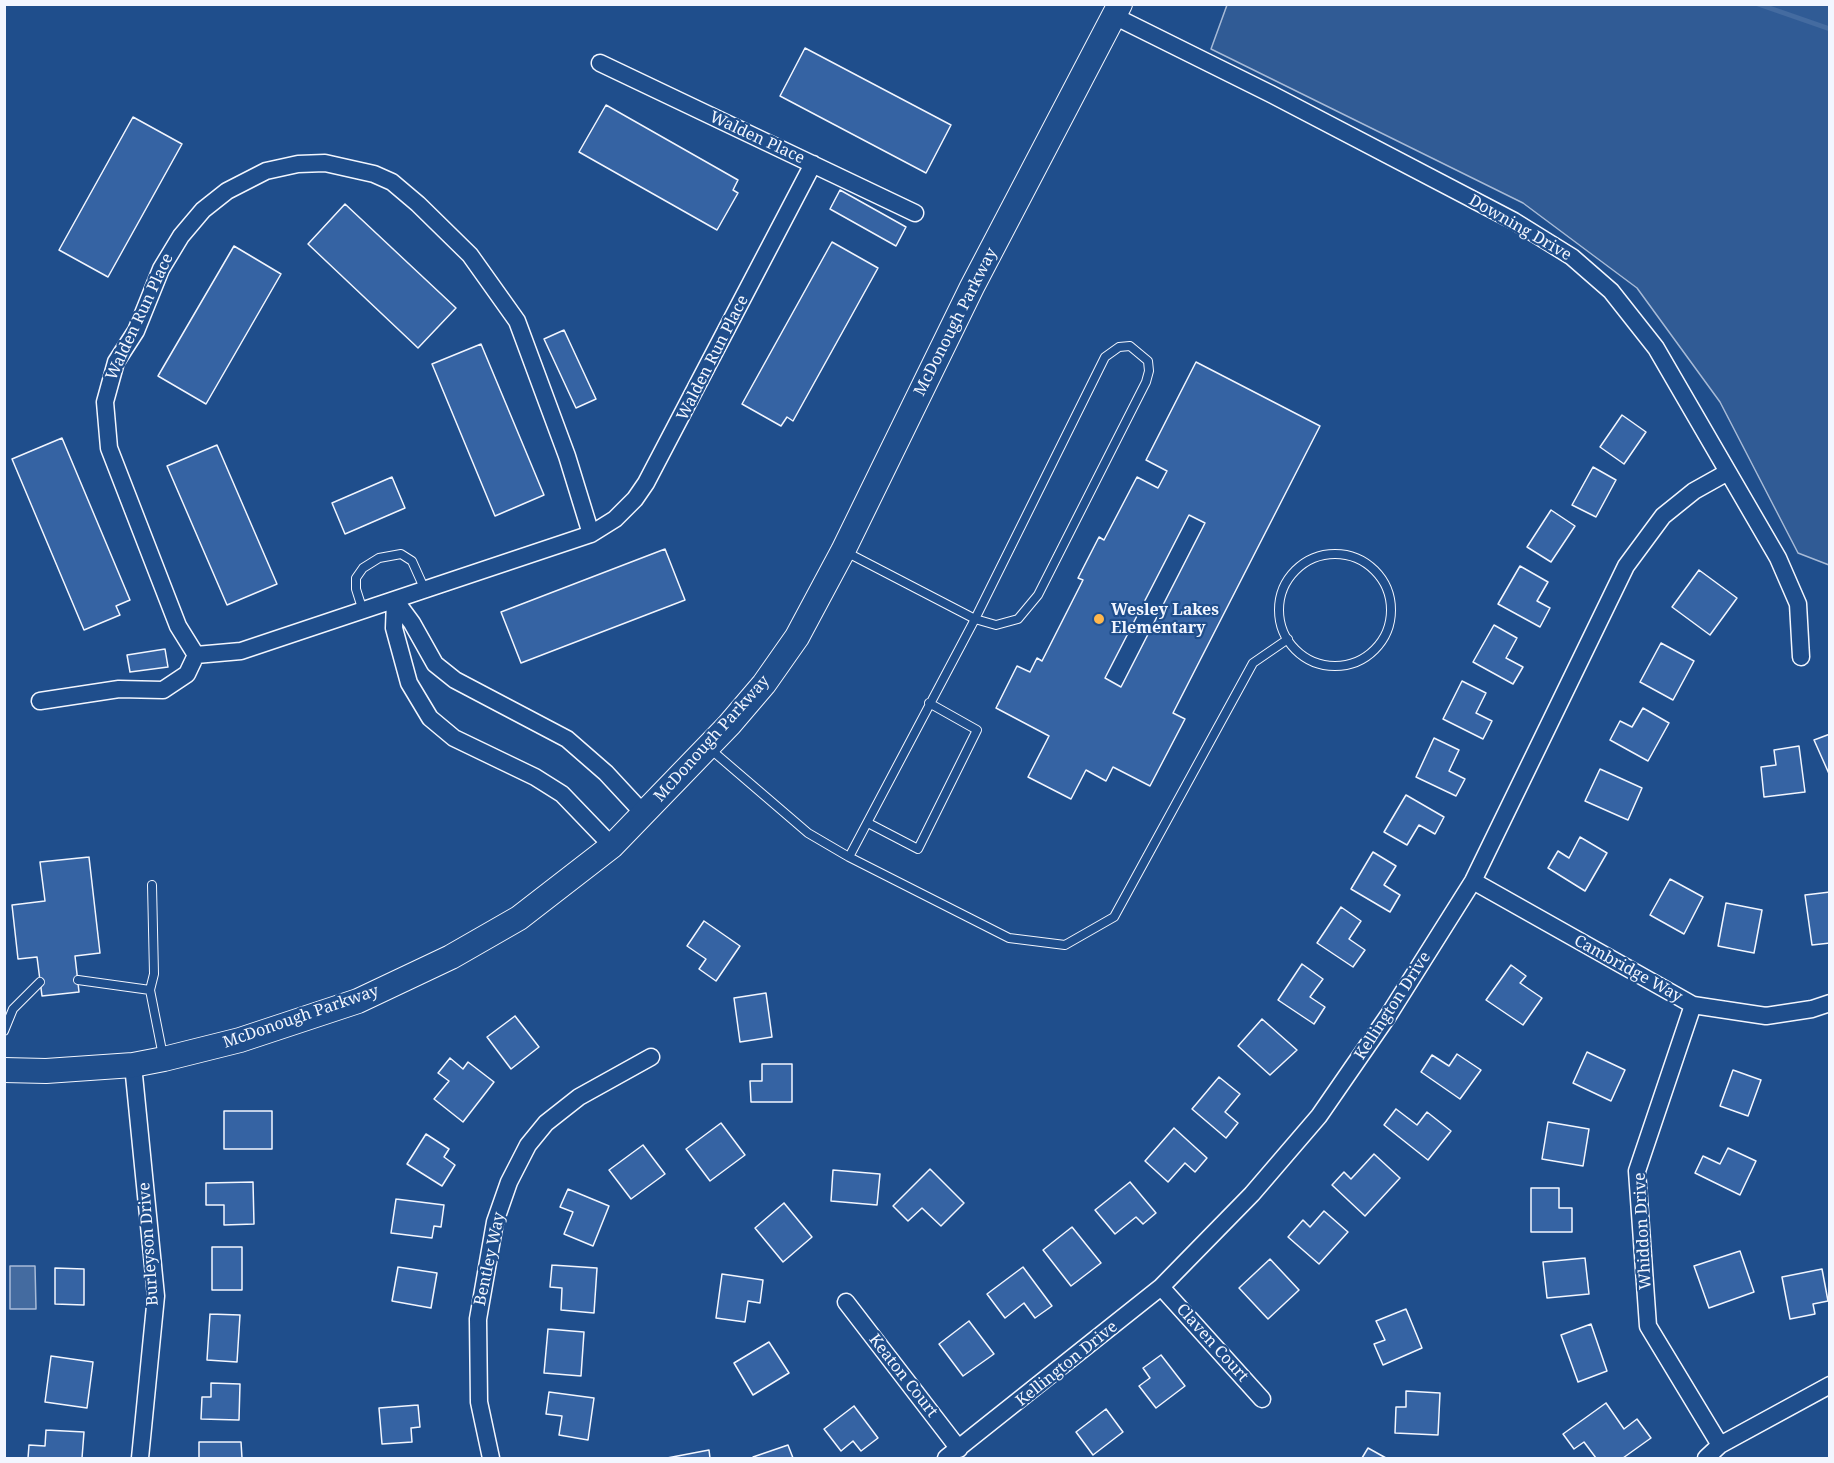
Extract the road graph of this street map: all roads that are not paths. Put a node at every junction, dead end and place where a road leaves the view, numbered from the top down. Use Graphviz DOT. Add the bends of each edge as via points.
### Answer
graph roads {
  1 [pos="1117,10"];
  2 [pos="600,63"];
  3 [pos="813,164"];
  4 [pos="915,213"];
  5 [pos="1728,472"];
  6 [pos="591,534"];
  7 [pos="843,551"];
  8 [pos="425,590"];
  9 [pos="395,600"];
  10 [pos="363,611"];
  11 [pos="975,619"];
  12 [pos="1288,639"];
  13 [pos="427,653"];
  14 [pos="196,655"];
  15 [pos="1801,657"];
  16 [pos="404,664"];
  17 [pos="40,701"];
  18 [pos="929,703"];
  19 [pos="708,748"];
  20 [pos="644,814"];
  21 [pos="868,823"];
  22 [pos="612,846"];
  23 [pos="849,857"];
  24 [pos="1473,881"];
  25 [pos="152,885"];
  26 [pos="78,980"];
  27 [pos="40,982"];
  28 [pos="150,990"];
  29 [pos="1830,1003"];
  30 [pos="1693,1005"];
  31 [pos="4,1031"];
  32 [pos="651,1057"];
  33 [pos="164,1059"];
  34 [pos="133,1065"];
  35 [pos="4,1070"];
  36 [pos="1161,1287"];
  37 [pos="846,1302"];
  38 [pos="1830,1385"];
  39 [pos="1262,1399"];
  40 [pos="1720,1445"];
  41 [pos="953,1454"];
  42 [pos="140,1458"];
  43 [pos="491,1458"];
  44 [pos="1706,1458"];
  1 -- 5 [label="street, Downing Drive" via="1514,221 1572,257 1611,291 1656,348"];
  1 -- 7 [label="street, McDonough Parkway" via="972,287"];
  2 -- 3 [label="street, Walden Place"];
  3 -- 4 [label="street, Walden Place"];
  3 -- 6 [label="street, Walden Run Place" via="646,483 622,512"];
  5 -- 15 [label="street, Downing Drive" via="1778,558 1798,604"];
  5 -- 24 [label="street, Kellington Drive" via="1663,516 1626,566"];
  6 -- 8 [label="street, Walden Run Place"];
  6 -- 14 [label="street, Walden Run Place" via="517,321 470,255 418,204 392,182 375,174 325,163 266,171 219,197 181,236 161,269 136,331 116,362 105,402 108,448 180,632"];
  7 -- 11 [label="lane"];
  7 -- 19 [label="street, McDonough Parkway" via="797,637 764,684"];
  8 -- 9 [label="street, Walden Run Place"];
  8 -- 10 [label="lane" via="412,561 401,554 379,558 356,578"];
  9 -- 10 [label="street, Walden Run Place"];
  9 -- 13 [label="street"];
  9 -- 16 [label="street" via="394,628"];
  10 -- 14 [label="street, Walden Run Place" via="241,651"];
  11 -- 11 [label="lane" via="1009,624 1030,608 1146,382 1148,361 1130,346 1119,347 1105,357"];
  11 -- 18 [label="lane"];
  12 -- 12 [label="lane" via="1305,657 1321,664 1340,666 1358,661 1374,651 1385,636 1390,599 1383,581 1371,567 1346,555 1318,556 1302,564 1281,593 1279,611"];
  12 -- 23 [label="lane" via="1253,663 1114,917 1065,945 1009,938"];
  13 -- 16 [label="street"];
  13 -- 20 [label="street" via="455,680 577,747"];
  14 -- 17 [label="street" via="181,680 163,690 119,689"];
  16 -- 22 [label="street" via="418,702 441,729 562,794"];
  18 -- 21 [label="lane"];
  18 -- 21 [label="lane" via="977,730 918,849"];
  19 -- 20 [label="street, McDonough Parkway"];
  19 -- 23 [label="lane" via="808,833"];
  20 -- 22 [label="street, McDonough Parkway"];
  21 -- 23 [label="lane"];
  22 -- 33 [label="street, McDonough Parkway" via="519,918 451,957 358,1001 249,1037"];
  24 -- 30 [label="street, Cambridge Way"];
  24 -- 36 [label="street, Kellington Drive" via="1319,1116 1252,1194"];
  25 -- 28 [label="lane" via="154,974"];
  26 -- 28 [label="lane"];
  27 -- 31 [label="lane" via="13,1009"];
  28 -- 33 [label="lane"];
  29 -- 30 [label="street, Cambridge Way" via="1766,1016"];
  30 -- 40 [label="street, Whiddon Drive" via="1637,1171 1648,1326"];
  32 -- 43 [label="street, Bentley Way" via="579,1097 546,1124 528,1145 509,1182 495,1222 478,1319 479,1402"];
  33 -- 34 [label="street, McDonough Parkway"];
  34 -- 35 [label="street, McDonough Parkway"];
  34 -- 42 [label="street, Burleyson Drive" via="156,1296"];
  36 -- 39 [label="street, Claven Court"];
  36 -- 41 [label="street, Kellington Drive"];
  37 -- 41 [label="street, Keaton Court"];
  38 -- 40 [label="street"];
  40 -- 44 [label="street"];
}
